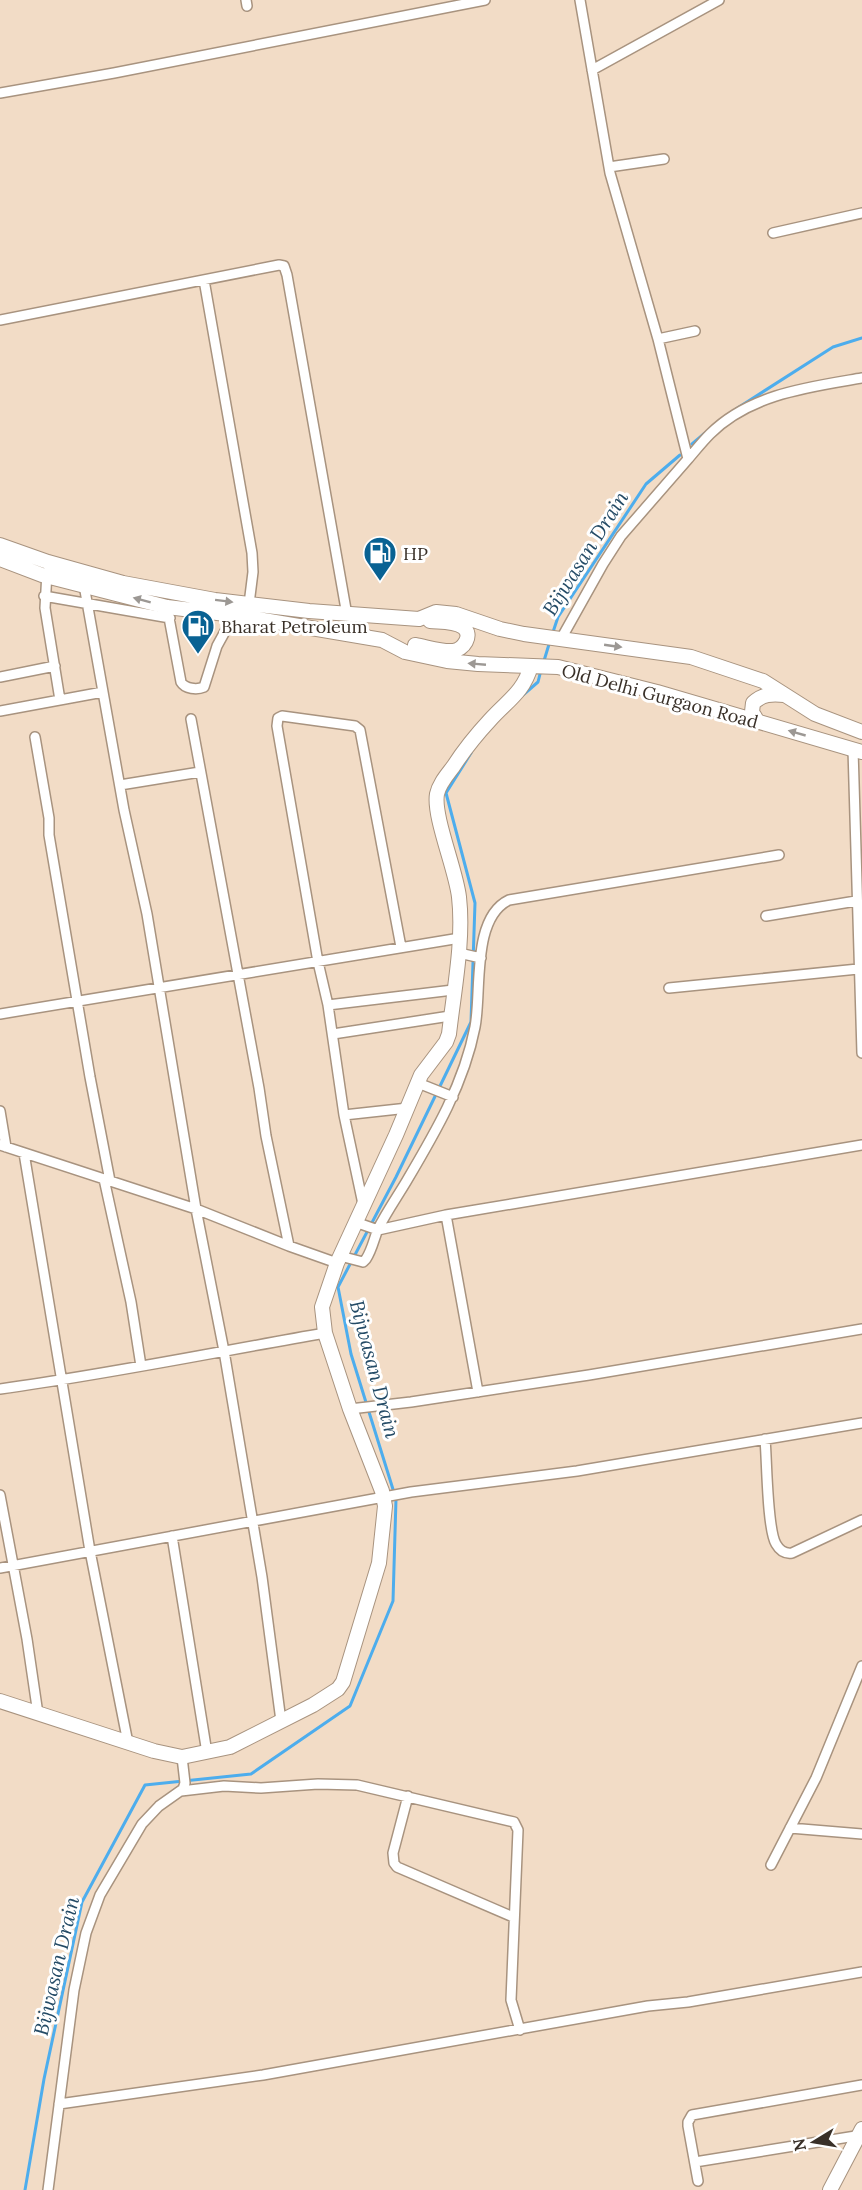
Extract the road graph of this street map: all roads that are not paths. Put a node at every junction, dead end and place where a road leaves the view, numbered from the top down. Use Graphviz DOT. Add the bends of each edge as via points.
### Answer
graph roads {
  1 [pos="485,0"];
  2 [pos="580,0"];
  3 [pos="719,0"];
  4 [pos="464,2"];
  5 [pos="592,70"];
  6 [pos="0,93"];
  7 [pos="664,159"];
  8 [pos="609,167"];
  9 [pos="862,213"];
  10 [pos="773,233"];
  11 [pos="204,280"];
  12 [pos="0,320"];
  13 [pos="695,331"];
  14 [pos="658,339"];
  15 [pos="862,378"];
  16 [pos="688,459"];
  17 [pos="0,545"];
  18 [pos="0,560"];
  19 [pos="47,569"];
  20 [pos="84,585"];
  21 [pos="44,596"];
  22 [pos="249,604"];
  23 [pos="88,605"];
  24 [pos="169,612"];
  25 [pos="234,615"];
  26 [pos="347,615"];
  27 [pos="419,619"];
  28 [pos="553,638"];
  29 [pos="382,640"];
  30 [pos="55,666"];
  31 [pos="537,666"];
  32 [pos="0,677"];
  33 [pos="103,692"];
  34 [pos="785,695"];
  35 [pos="60,700"];
  36 [pos="0,711"];
  37 [pos="191,719"];
  38 [pos="758,722"];
  39 [pos="862,732"];
  40 [pos="35,737"];
  41 [pos="857,750"];
  42 [pos="200,772"];
  43 [pos="120,785"];
  44 [pos="779,855"];
  45 [pos="856,901"];
  46 [pos="766,916"];
  47 [pos="460,938"];
  48 [pos="401,947"];
  49 [pos="462,954"];
  50 [pos="479,958"];
  51 [pos="318,962"];
  52 [pos="858,969"];
  53 [pos="237,976"];
  54 [pos="159,987"];
  55 [pos="669,988"];
  56 [pos="453,990"];
  57 [pos="79,1001"];
  58 [pos="328,1005"];
  59 [pos="0,1014"];
  60 [pos="450,1016"];
  61 [pos="333,1034"];
  62 [pos="862,1053"];
  63 [pos="420,1084"];
  64 [pos="450,1096"];
  65 [pos="408,1108"];
  66 [pos="0,1111"];
  67 [pos="344,1115"];
  68 [pos="862,1144"];
  69 [pos="3,1146"];
  70 [pos="24,1153"];
  71 [pos="107,1180"];
  72 [pos="363,1204"];
  73 [pos="196,1209"];
  74 [pos="446,1215"];
  75 [pos="358,1223"];
  76 [pos="376,1229"];
  77 [pos="289,1246"];
  78 [pos="341,1259"];
  79 [pos="862,1329"];
  80 [pos="325,1333"];
  81 [pos="224,1351"];
  82 [pos="141,1366"];
  83 [pos="63,1381"];
  84 [pos="0,1389"];
  85 [pos="478,1392"];
  86 [pos="350,1409"];
  87 [pos="862,1423"];
  88 [pos="765,1439"];
  89 [pos="0,1496"];
  90 [pos="388,1496"];
  91 [pos="862,1520"];
  92 [pos="252,1522"];
  93 [pos="172,1536"];
  94 [pos="90,1551"];
  95 [pos="12,1566"];
  96 [pos="0,1568"];
  97 [pos="862,1666"];
  98 [pos="859,1686"];
  99 [pos="0,1701"];
  100 [pos="38,1714"];
  101 [pos="281,1721"];
  102 [pos="128,1743"];
  103 [pos="207,1753"];
  104 [pos="182,1760"];
  105 [pos="185,1788"];
  106 [pos="408,1796"];
  107 [pos="790,1828"];
  108 [pos="862,1834"];
  109 [pos="771,1864"];
  110 [pos="513,1917"];
  111 [pos="862,1972"];
  112 [pos="520,2030"];
  113 [pos="862,2085"];
  114 [pos="59,2104"];
  115 [pos="861,2133"];
  116 [pos="695,2162"];
  117 [pos="698,2181"];
  118 [pos="48,2190"];
  119 [pos="830,2190"];
  1 -- 4 [label="street"];
  2 -- 5 [label="street"];
  3 -- 5 [label="street"];
  4 -- 6 [label="street"];
  5 -- 8 [label="street"];
  7 -- 8 [label="street"];
  8 -- 14 [label="street"];
  9 -- 10 [label="street"];
  11 -- 12 [label="street"];
  11 -- 22 [label="street" via="252,553 254,572"];
  11 -- 26 [label="street" via="279,265 286,270"];
  13 -- 14 [label="street"];
  14 -- 16 [label="street"];
  15 -- 16 [label="street" via="780,393 754,405 719,426"];
  16 -- 28 [label="street" via="621,536"];
  17 -- 19 [label="main road, Old Delhi Gurgaon Road"];
  18 -- 19 [label="main road, Old Delhi Gurgaon Road"];
  19 -- 20 [label="main road, Old Delhi Gurgaon Road"];
  19 -- 21 [label="street"];
  19 -- 22 [label="main road, Old Delhi Gurgaon Road, one-way"];
  20 -- 23 [label="street"];
  24 -- 20 [label="main road, Old Delhi Gurgaon Road, one-way"];
  21 -- 23 [label="street"];
  21 -- 30 [label="street"];
  22 -- 26 [label="main road, Old Delhi Gurgaon Road"];
  23 -- 24 [label="street"];
  23 -- 33 [label="street"];
  24 -- 25 [label="main road, Old Delhi Gurgaon Road"];
  24 -- 25 [label="street" via="181,682 199,689 204,687 217,646"];
  25 -- 29 [label="main road, Old Delhi Gurgaon Road"];
  26 -- 27 [label="main road, Old Delhi Gurgaon Road"];
  27 -- 28 [label="main road, Old Delhi Gurgaon Road" via="436,612 456,614 500,629"];
  27 -- 29 [label="main road" via="464,627 466,642 460,650 451,651"];
  28 -- 34 [label="main road, Old Delhi Gurgaon Road, one-way" via="691,657 763,681"];
  31 -- 29 [label="main road, Old Delhi Gurgaon Road, one-way" via="447,661 405,652"];
  30 -- 32 [label="street"];
  30 -- 35 [label="street"];
  31 -- 38 [label="main road, Old Delhi Gurgaon Road" via="558,667 657,692"];
  31 -- 47 [label="main road" via="464,751 437,793 438,812 459,895"];
  33 -- 35 [label="street"];
  33 -- 43 [label="street"];
  34 -- 38 [label="main road" via="769,694 753,703 752,712"];
  34 -- 39 [label="main road, Old Delhi Gurgaon Road" via="815,714"];
  35 -- 36 [label="street"];
  37 -- 42 [label="street"];
  41 -- 38 [label="main road, Old Delhi Gurgaon Road, one-way"];
  40 -- 57 [label="street"];
  41 -- 45 [label="street"];
  42 -- 43 [label="street"];
  42 -- 53 [label="street"];
  43 -- 54 [label="street"];
  44 -- 50 [label="street" via="509,900 495,908"];
  45 -- 46 [label="street"];
  45 -- 52 [label="street"];
  47 -- 48 [label="street"];
  47 -- 49 [label="main road"];
  48 -- 51 [label="street"];
  48 -- 51 [label="street" via="360,729 282,716 277,726"];
  49 -- 50 [label="street"];
  49 -- 56 [label="main road"];
  50 -- 64 [label="street" via="475,1029"];
  51 -- 53 [label="street"];
  51 -- 58 [label="street"];
  52 -- 55 [label="street"];
  52 -- 62 [label="street"];
  53 -- 54 [label="street"];
  53 -- 77 [label="street"];
  54 -- 57 [label="street"];
  54 -- 73 [label="street"];
  56 -- 58 [label="street"];
  56 -- 60 [label="main road"];
  57 -- 59 [label="street"];
  57 -- 71 [label="street"];
  58 -- 61 [label="street"];
  60 -- 61 [label="street"];
  60 -- 63 [label="main road" via="446,1042 425,1069"];
  61 -- 67 [label="street"];
  63 -- 64 [label="street"];
  63 -- 65 [label="main road"];
  64 -- 76 [label="street" via="428,1145"];
  65 -- 67 [label="street"];
  65 -- 72 [label="main road"];
  66 -- 69 [label="street"];
  67 -- 72 [label="street"];
  68 -- 74 [label="street"];
  69 -- 70 [label="street"];
  70 -- 71 [label="street"];
  70 -- 83 [label="street"];
  71 -- 73 [label="street"];
  71 -- 82 [label="street"];
  72 -- 75 [label="main road"];
  73 -- 77 [label="street"];
  73 -- 81 [label="street"];
  74 -- 76 [label="street"];
  74 -- 85 [label="street"];
  75 -- 76 [label="street"];
  75 -- 78 [label="main road"];
  76 -- 78 [label="street" via="363,1262"];
  77 -- 78 [label="street"];
  78 -- 80 [label="main road" via="322,1307"];
  79 -- 85 [label="street"];
  80 -- 81 [label="street"];
  80 -- 86 [label="main road"];
  81 -- 82 [label="street"];
  81 -- 92 [label="street"];
  82 -- 83 [label="street"];
  83 -- 84 [label="street"];
  83 -- 94 [label="street"];
  85 -- 86 [label="street"];
  86 -- 90 [label="main road"];
  87 -- 88 [label="street"];
  88 -- 90 [label="street" via="577,1471"];
  88 -- 91 [label="street" via="772,1528 775,1543 782,1551 792,1553"];
  89 -- 95 [label="street"];
  90 -- 92 [label="street"];
  90 -- 101 [label="main road" via="381,1551 343,1682 330,1695"];
  92 -- 93 [label="street"];
  92 -- 101 [label="street"];
  93 -- 94 [label="street"];
  93 -- 103 [label="street"];
  94 -- 95 [label="street"];
  94 -- 102 [label="street"];
  95 -- 96 [label="street"];
  95 -- 100 [label="street"];
  97 -- 98 [label="street"];
  98 -- 107 [label="street"];
  99 -- 100 [label="main road"];
  100 -- 102 [label="main road"];
  101 -- 103 [label="main road" via="230,1747"];
  102 -- 104 [label="main road"];
  103 -- 104 [label="main road"];
  104 -- 105 [label="street"];
  105 -- 106 [label="street" via="349,1785"];
  105 -- 114 [label="street" via="142,1824 95,1906 74,1990"];
  106 -- 110 [label="street" via="393,1853 397,1867"];
  106 -- 110 [label="street" via="517,1824"];
  107 -- 108 [label="street"];
  107 -- 109 [label="street"];
  110 -- 112 [label="street" via="511,2000"];
  111 -- 112 [label="street"];
  112 -- 114 [label="street" via="263,2075"];
  113 -- 116 [label="street" via="692,2115 688,2122"];
  114 -- 118 [label="street"];
  115 -- 116 [label="street"];
  115 -- 119 [label="main road"];
  116 -- 117 [label="street"];
}
